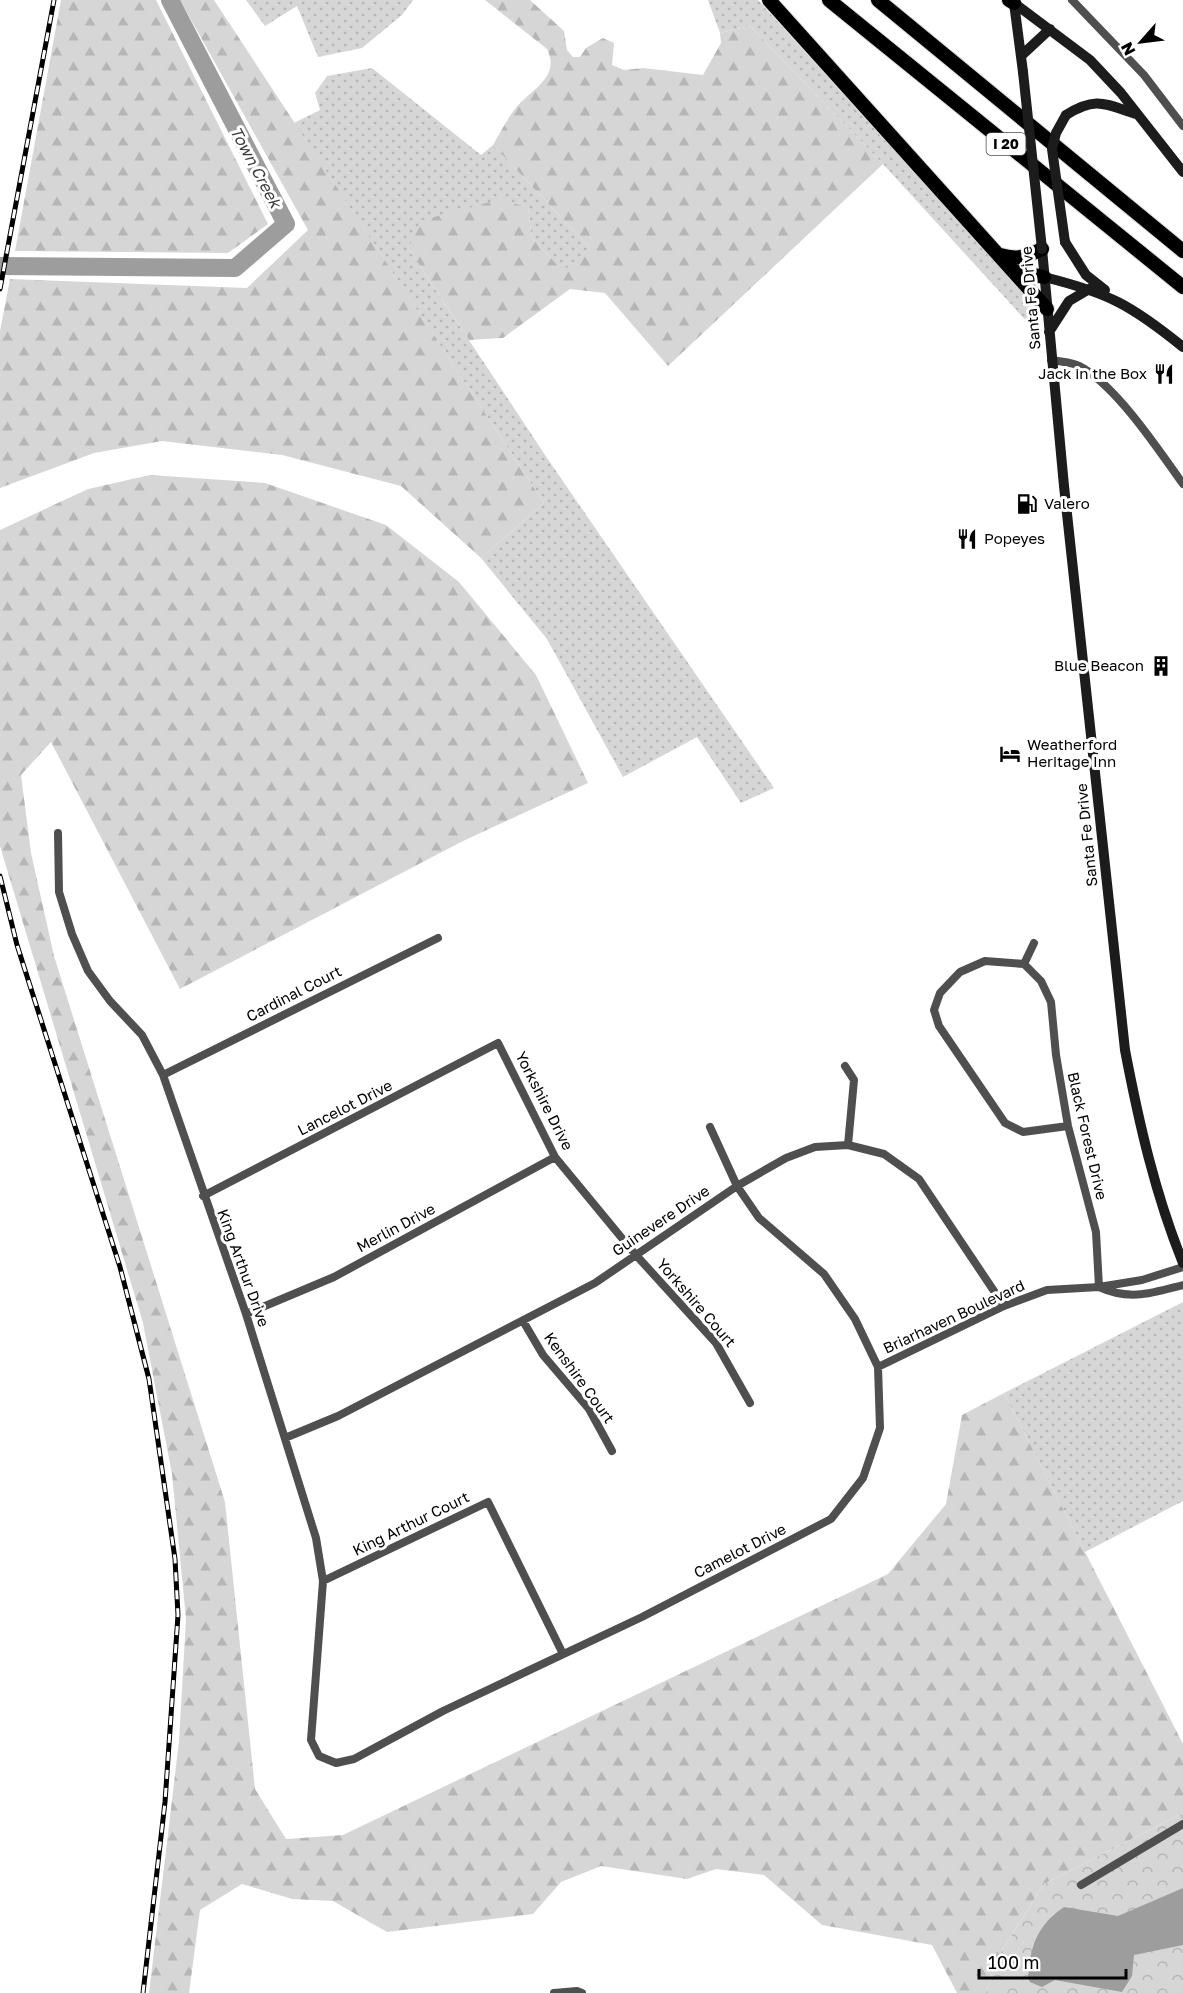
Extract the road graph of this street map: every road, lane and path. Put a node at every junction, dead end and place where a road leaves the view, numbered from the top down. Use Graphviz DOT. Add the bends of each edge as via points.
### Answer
graph roads {
  1 [pos="769,0"];
  2 [pos="829,0"];
  3 [pos="878,0"];
  4 [pos="1072,0"];
  5 [pos="1012,2"];
  6 [pos="1050,29"];
  7 [pos="1022,55"];
  8 [pos="1137,114"];
  9 [pos="1183,126"];
  10 [pos="1183,172"];
  11 [pos="1042,249"];
  12 [pos="1183,251"];
  13 [pos="1000,255"];
  14 [pos="1014,271"];
  15 [pos="1044,277"];
  16 [pos="1183,287"];
  17 [pos="1091,288"];
  18 [pos="1119,300"];
  19 [pos="1047,309"];
  20 [pos="1049,333"];
  21 [pos="1183,347"];
  22 [pos="1051,360"];
  23 [pos="1183,484"];
  24 [pos="58,833"];
  25 [pos="438,938"];
  26 [pos="1034,943"];
  27 [pos="1024,964"];
  28 [pos="498,1043"];
  29 [pos="844,1066"];
  30 [pos="163,1075"];
  31 [pos="1068,1126"];
  32 [pos="710,1127"];
  33 [pos="848,1145"];
  34 [pos="555,1157"];
  35 [pos="737,1186"];
  36 [pos="203,1196"];
  37 [pos="635,1254"];
  38 [pos="1183,1265"];
  39 [pos="1183,1285"];
  40 [pos="1099,1287"];
  41 [pos="1004,1306"];
  42 [pos="246,1314"];
  43 [pos="523,1321"];
  44 [pos="878,1367"];
  45 [pos="750,1404"];
  46 [pos="285,1438"];
  47 [pos="612,1451"];
  48 [pos="323,1581"];
  49 [pos="563,1654"];
  50 [pos="311,1740"];
  51 [pos="1183,1824"];
  52 [pos="1081,1885"];
  53 [pos="554,1993"];
  54 [pos="582,1993"];
  1 -- 13 [label="highway"];
  2 -- 16 [label="highway, I 20"];
  3 -- 12 [label="highway, I 20"];
  4 -- 9 [label="street" via="1144,75"];
  5 -- 6 [label="main road"];
  5 -- 7 [label="main road, Santa Fe Drive"];
  6 -- 7 [label="main road"];
  6 -- 8 [label="main road" via="1090,60"];
  7 -- 11 [label="main road, Santa Fe Drive, bridge"];
  8 -- 10 [label="main road"];
  8 -- 18 [label="main road, bridge" via="1102,102 1084,103 1066,115 1052,149 1065,242 1086,275"];
  11 -- 13 [label="highway" via="1024,258"];
  11 -- 15 [label="main road, Santa Fe Drive"];
  13 -- 14 [label="highway"];
  14 -- 15 [label="highway"];
  14 -- 19 [label="highway"];
  15 -- 17 [label="main road"];
  15 -- 19 [label="main road, Santa Fe Drive"];
  17 -- 18 [label="main road"];
  17 -- 20 [label="main road" via="1069,301"];
  18 -- 21 [label="main road"];
  19 -- 20 [label="main road, Santa Fe Drive"];
  20 -- 22 [label="main road, Santa Fe Drive"];
  22 -- 23 [label="street" via="1083,368 1109,390"];
  22 -- 38 [label="main road, Santa Fe Drive" via="1125,1050 1140,1128"];
  24 -- 30 [label="street, King Arthur Drive" via="59,892 88,971 142,1035"];
  25 -- 30 [label="street, Cardinal Court"];
  26 -- 27 [label="street"];
  27 -- 31 [label="street, Black Forest Drive" via="1041,981 1051,1002"];
  27 -- 31 [label="street" via="985,961 960,972 940,993 934,1010 939,1026 1005,1123 1023,1132"];
  28 -- 34 [label="street, Yorkshire Drive"];
  28 -- 36 [label="street, Lancelot Drive"];
  29 -- 33 [label="street" via="854,1080"];
  30 -- 36 [label="street, King Arthur Drive"];
  31 -- 40 [label="street, Black Forest Drive" via="1096,1232"];
  32 -- 35 [label="street, Camelot Drive"];
  33 -- 35 [label="street, Guinevere Drive" via="815,1148 786,1158"];
  33 -- 41 [label="street, Guinevere Drive" via="884,1155 919,1179"];
  34 -- 37 [label="street, Yorkshire Drive"];
  34 -- 42 [label="street, Merlin Drive" via="334,1276"];
  35 -- 37 [label="street, Guinevere Drive"];
  35 -- 44 [label="street, Camelot Drive" via="759,1218 824,1274 855,1319"];
  36 -- 42 [label="street, King Arthur Drive"];
  37 -- 43 [label="street, Guinevere Drive" via="594,1283"];
  37 -- 45 [label="street, Yorkshire Court" via="717,1343"];
  38 -- 40 [label="street, Briarhaven Boulevard" via="1142,1280"];
  39 -- 40 [label="street" via="1141,1295 1116,1295"];
  40 -- 41 [label="street, Briarhaven Boulevard" via="1047,1290"];
  41 -- 44 [label="street, Briarhaven Boulevard"];
  42 -- 46 [label="street, King Arthur Drive"];
  43 -- 46 [label="street, Guinevere Drive" via="339,1416"];
  43 -- 47 [label="street, Kenshire Court" via="543,1355 589,1409"];
  44 -- 49 [label="street, Camelot Drive" via="880,1428 863,1478 831,1519"];
  46 -- 48 [label="street, King Arthur Drive" via="316,1538"];
  48 -- 49 [label="street, King Arthur Court" via="488,1502"];
  48 -- 50 [label="street, King Arthur Drive"];
  49 -- 50 [label="street, Camelot Drive" via="354,1759 336,1763 319,1756"];
  51 -- 52 [label="street"];
  53 -- 54 [label="street"];
}
